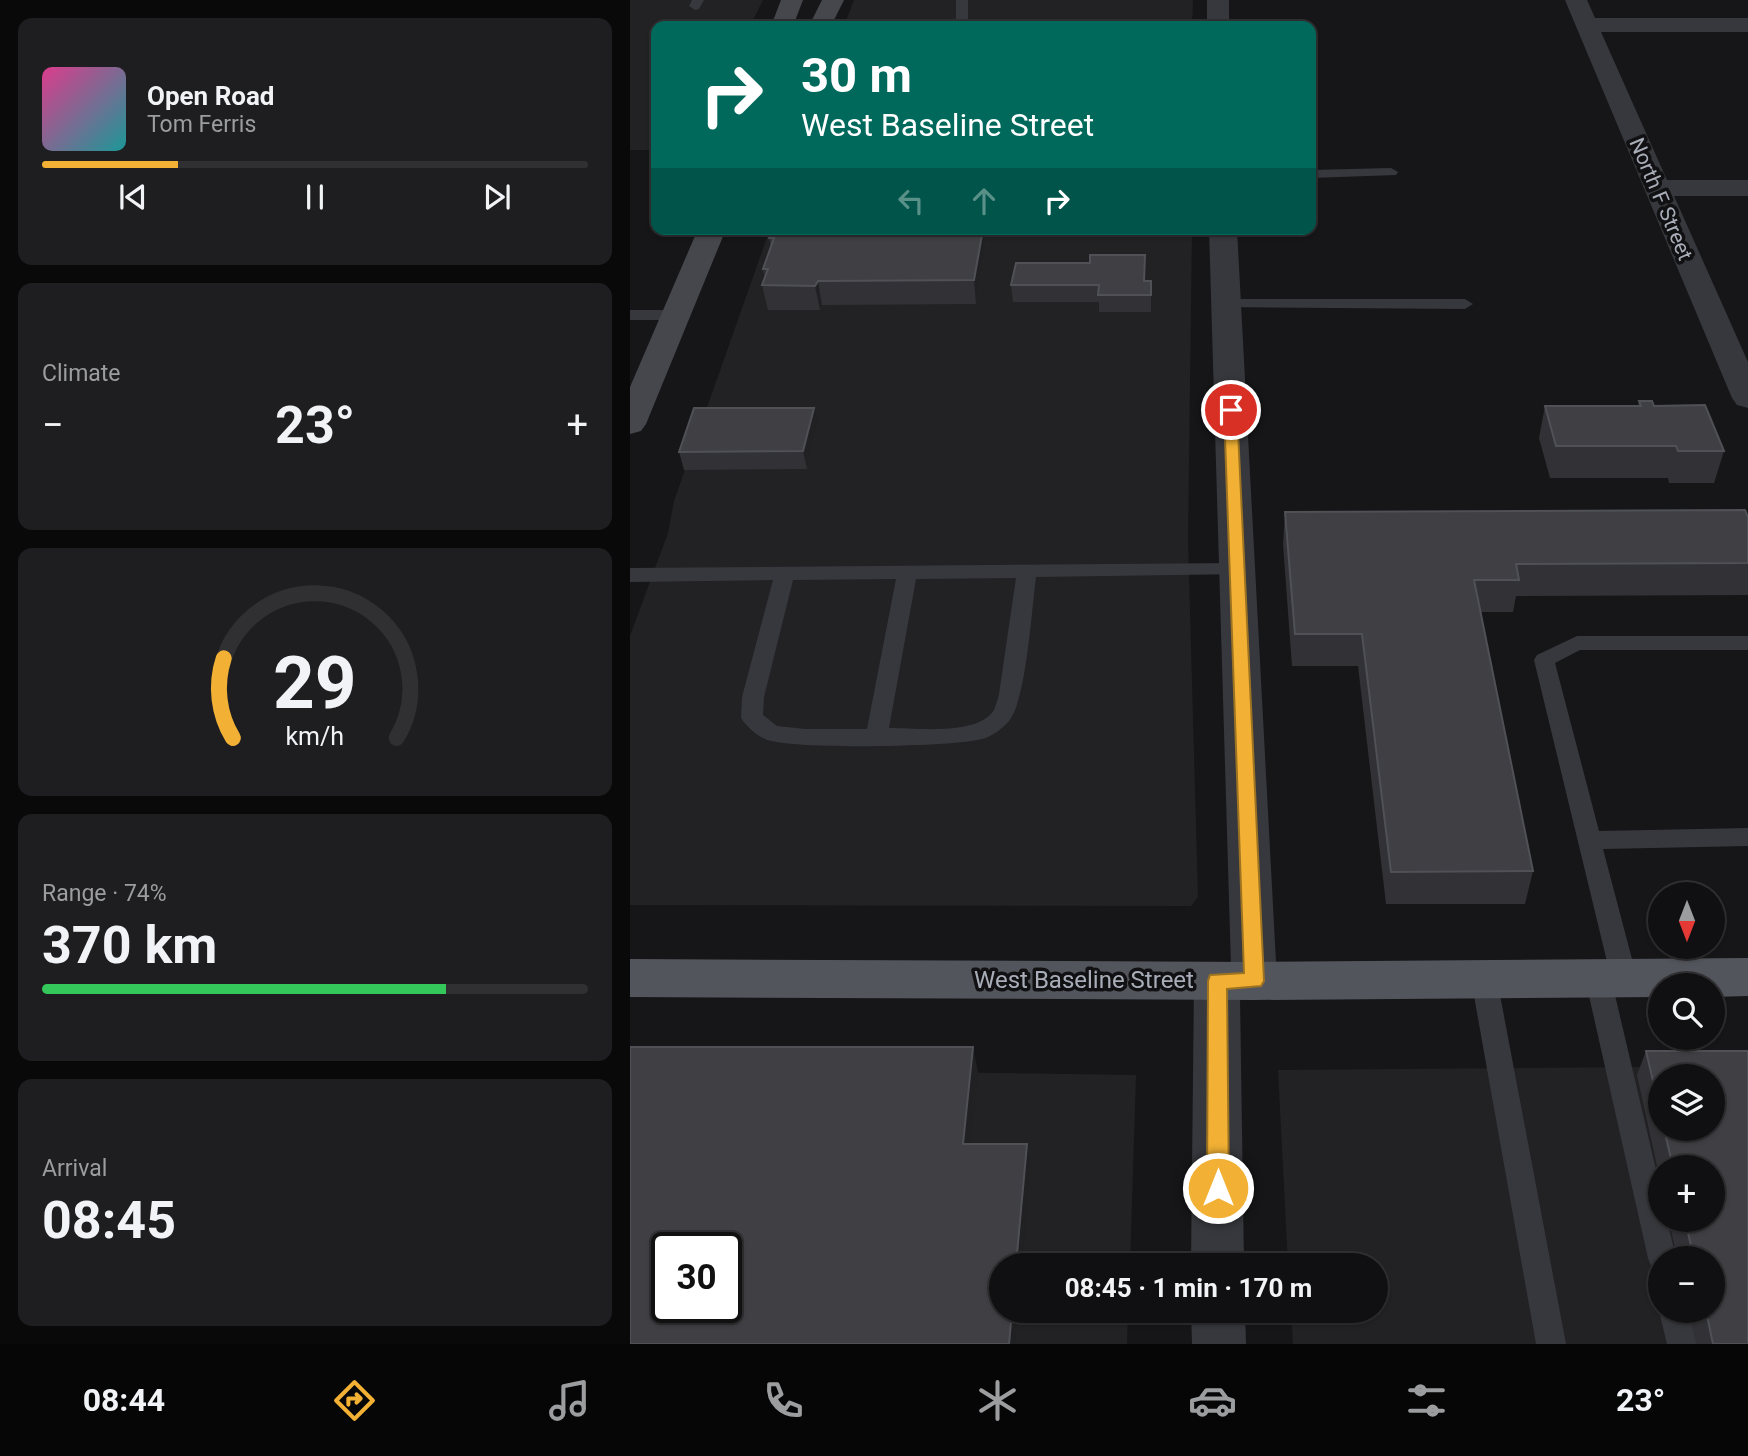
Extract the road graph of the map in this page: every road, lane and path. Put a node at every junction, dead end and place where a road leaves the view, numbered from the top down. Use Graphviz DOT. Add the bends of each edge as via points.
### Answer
graph roads {
  1 [pos="792,0"];
  2 [pos="833,0"];
  3 [pos="962,0"];
  4 [pos="1217,0"];
  5 [pos="1576,0"];
  6 [pos="784,21"];
  7 [pos="822,21"];
  8 [pos="962,21"];
  9 [pos="1218,21"];
  10 [pos="1587,25"];
  11 [pos="1748,25"];
  12 [pos="1391,172"];
  13 [pos="1316,174"];
  14 [pos="1656,188"];
  15 [pos="1748,188"];
  16 [pos="709,235"];
  17 [pos="1223,235"];
  18 [pos="1227,304"];
  19 [pos="1465,304"];
  20 [pos="630,315"];
  21 [pos="676,315"];
  22 [pos="1748,398"];
  23 [pos="630,424"];
  24 [pos="1237,569"];
  25 [pos="1027,571"];
  26 [pos="907,572"];
  27 [pos="785,573"];
  28 [pos="630,575"];
  29 [pos="1747,646"];
  30 [pos="877,736"];
  31 [pos="1748,838"];
  32 [pos="1589,840"];
  33 [pos="1748,977"];
  34 [pos="630,978"];
  35 [pos="1611,978"];
  36 [pos="1484,979"];
  37 [pos="1236,981"];
  38 [pos="1660,1246"];
  39 [pos="1219,1253"];
  40 [pos="1219,1323"];
  41 [pos="1677,1323"];
  42 [pos="1219,1344"];
  43 [pos="1551,1344"];
  44 [pos="1682,1344"];
  1 -- 6 [label="main road"];
  2 -- 7 [label="main road"];
  3 -- 8 [label="lane"];
  4 -- 9 [label="street"];
  5 -- 10 [label="street, North F Street"];
  10 -- 11 [label="street"];
  10 -- 14 [label="street, North F Street"];
  12 -- 13 [label="lane"];
  14 -- 15 [label="street"];
  14 -- 22 [label="street, North F Street"];
  16 -- 21 [label="main road"];
  17 -- 18 [label="street"];
  18 -- 19 [label="lane"];
  18 -- 24 [label="street"];
  20 -- 21 [label="lane"];
  21 -- 23 [label="main road"];
  24 -- 25 [label="lane"];
  24 -- 37 [label="street"];
  25 -- 26 [label="lane"];
  25 -- 30 [label="lane" via="1010,694 1002,716 980,732"];
  26 -- 27 [label="lane"];
  26 -- 30 [label="lane"];
  27 -- 28 [label="lane"];
  27 -- 30 [label="lane" via="753,696 752,718 772,733"];
  29 -- 32 [label="lane" via="1577,643 1544,660"];
  31 -- 32 [label="lane"];
  32 -- 35 [label="lane"];
  33 -- 35 [label="main road, West Baseline Street"];
  34 -- 37 [label="main road, West Baseline Street"];
  35 -- 36 [label="main road, West Baseline Street"];
  35 -- 38 [label="lane"];
  36 -- 37 [label="main road, West Baseline Street"];
  36 -- 43 [label="lane"];
  37 -- 39 [label="street"];
  40 -- 42 [label="street"];
  41 -- 44 [label="lane"];
}
